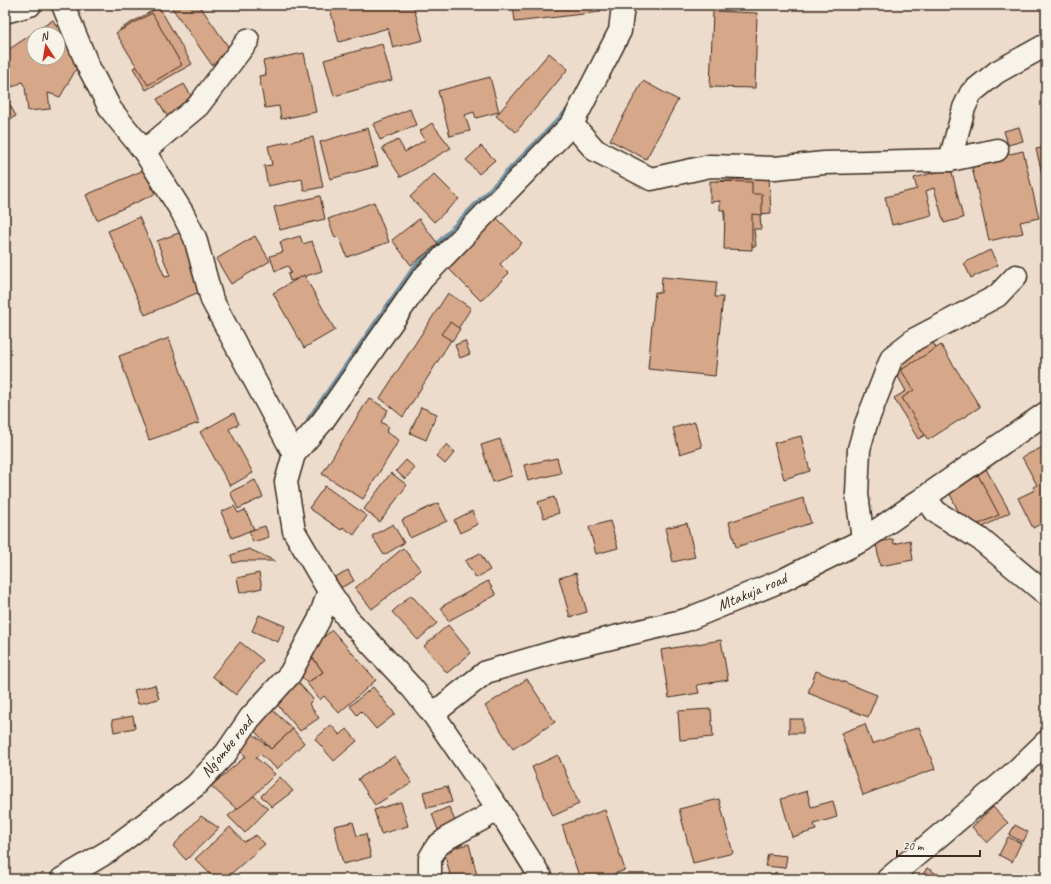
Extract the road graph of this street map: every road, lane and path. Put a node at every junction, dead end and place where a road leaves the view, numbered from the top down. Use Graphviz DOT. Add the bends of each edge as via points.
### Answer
graph roads {
  1 [pos="30,5"];
  2 [pos="63,5"];
  3 [pos="623,5"];
  4 [pos="5,12"];
  5 [pos="248,40"];
  6 [pos="1046,45"];
  7 [pos="572,124"];
  8 [pos="997,150"];
  9 [pos="144,151"];
  10 [pos="950,160"];
  11 [pos="1016,276"];
  12 [pos="1046,413"];
  13 [pos="294,454"];
  14 [pos="925,497"];
  15 [pos="863,540"];
  16 [pos="329,591"];
  17 [pos="1046,594"];
  18 [pos="433,714"];
  19 [pos="1046,742"];
  20 [pos="497,807"];
  21 [pos="62,879"];
  22 [pos="430,879"];
  23 [pos="542,879"];
  24 [pos="888,879"];
  1 -- 4 [label="street"];
  2 -- 9 [label="street" via="88,66 111,110"];
  3 -- 7 [label="street" via="620,31"];
  5 -- 9 [label="street" via="198,106"];
  6 -- 10 [label="street" via="997,72 971,93 964,108"];
  7 -- 10 [label="street" via="595,150 651,179 710,166 776,168 824,163"];
  7 -- 13 [label="street" via="422,279 322,422"];
  8 -- 10 [label="street"];
  9 -- 13 [label="street" via="195,238 212,300"];
  11 -- 15 [label="street" via="997,296 914,339 892,357 859,449 857,494"];
  12 -- 14 [label="street, Mtakuja road"];
  13 -- 16 [label="street" via="286,482 294,531"];
  14 -- 15 [label="street, Mtakuja road"];
  14 -- 17 [label="street" via="936,512 980,539"];
  15 -- 18 [label="street, Mtakuja road" via="783,580 686,620 561,650 486,672"];
  16 -- 18 [label="street" via="348,619"];
  16 -- 21 [label="street, Ng'ombe road" via="319,620 290,674 250,718 226,753 189,791 109,852"];
  18 -- 20 [label="street"];
  19 -- 24 [label="street" via="1016,771"];
  20 -- 22 [label="street" via="484,818 437,846 430,858"];
  20 -- 23 [label="street"];
}
